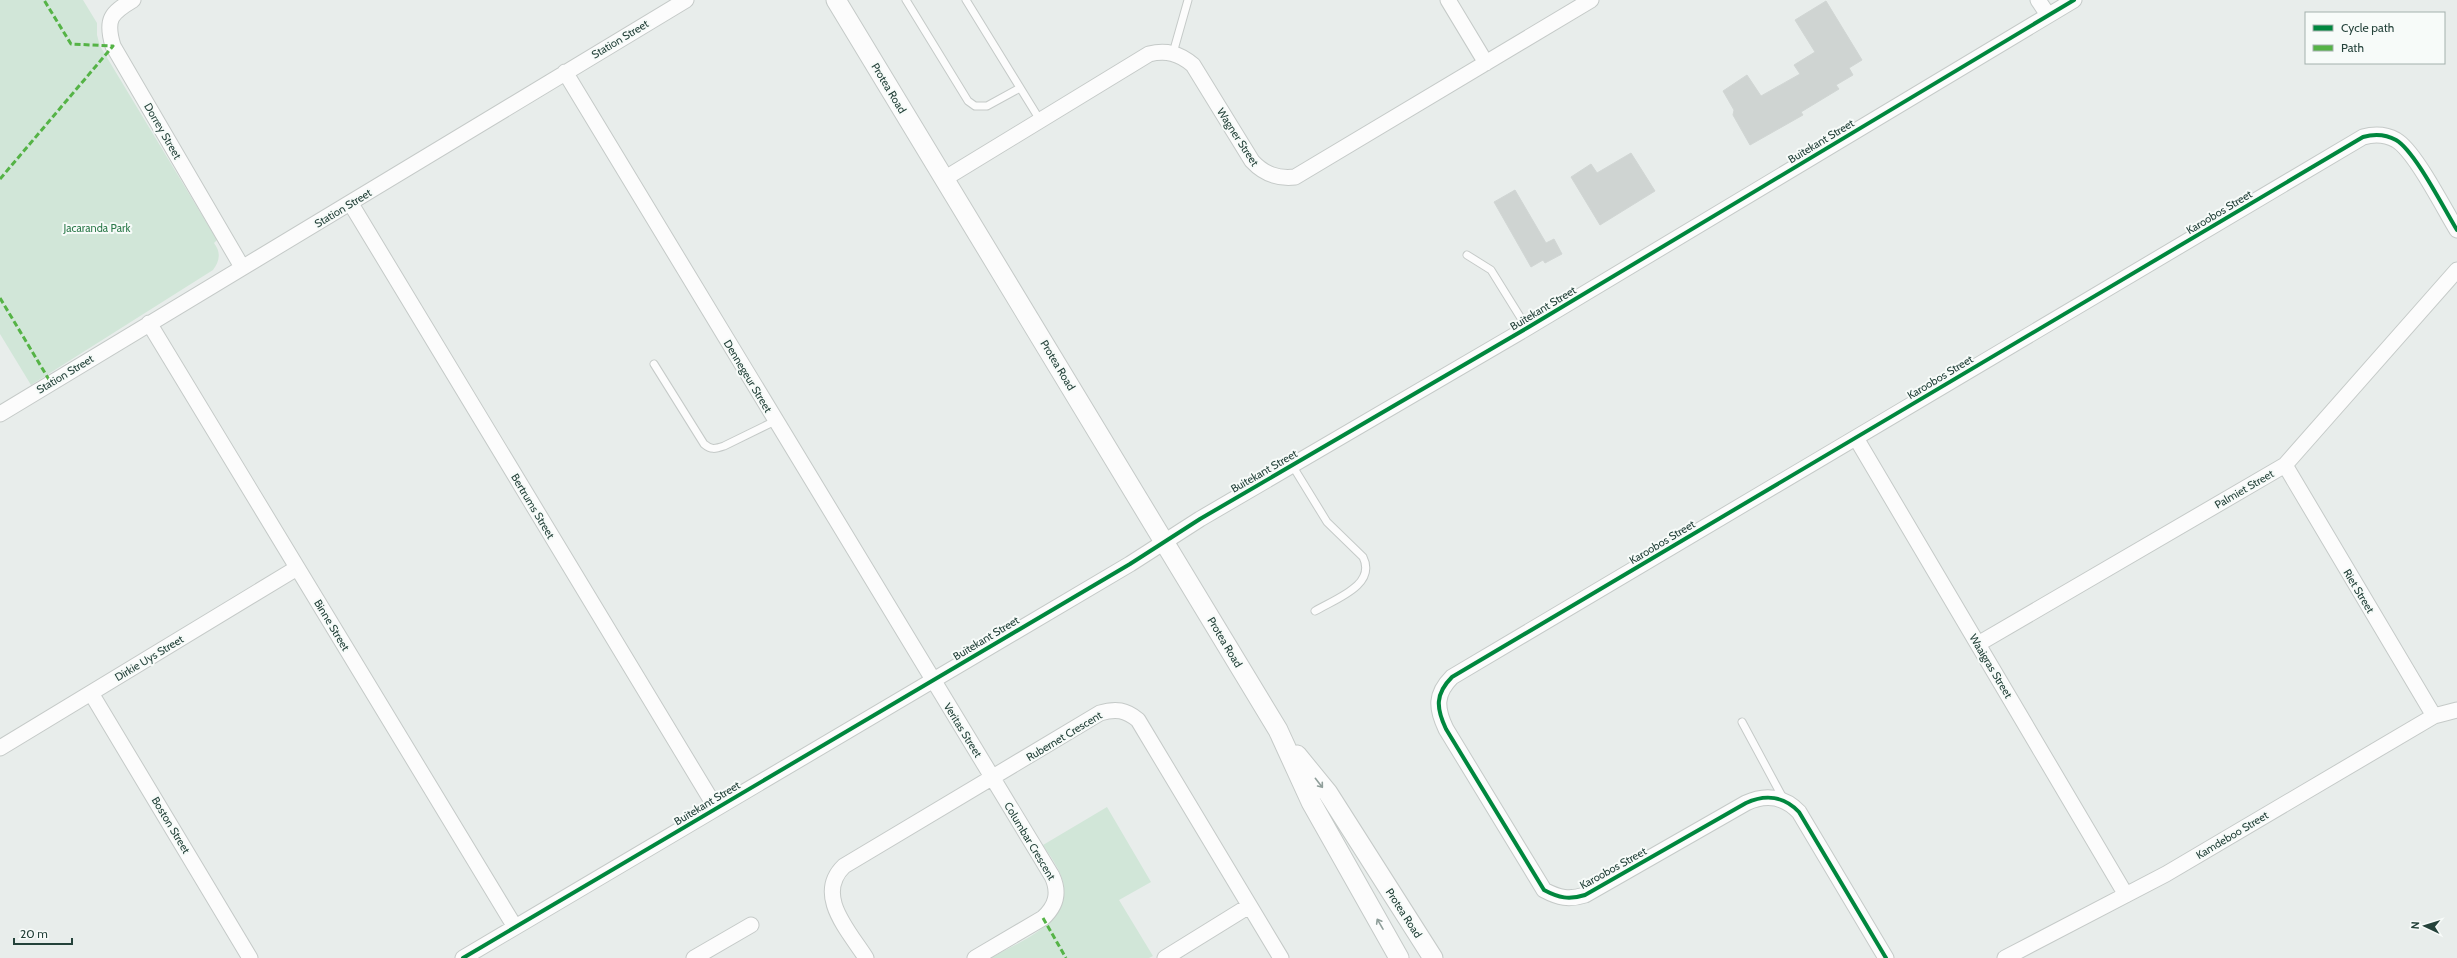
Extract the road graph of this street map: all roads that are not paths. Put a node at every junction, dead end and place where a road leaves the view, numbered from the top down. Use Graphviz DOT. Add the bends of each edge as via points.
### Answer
graph roads {
  1 [pos="133,0"];
  2 [pos="686,0"];
  3 [pos="836,0"];
  4 [pos="906,0"];
  5 [pos="966,0"];
  6 [pos="1188,0"];
  7 [pos="1448,0"];
  8 [pos="1591,0"];
  9 [pos="2038,0"];
  10 [pos="2074,0"];
  11 [pos="2048,16"];
  12 [pos="1173,53"];
  13 [pos="1486,63"];
  14 [pos="565,72"];
  15 [pos="1020,88"];
  16 [pos="1040,120"];
  17 [pos="944,179"];
  18 [pos="351,204"];
  19 [pos="2457,230"];
  20 [pos="1467,255"];
  21 [pos="242,267"];
  22 [pos="2457,270"];
  23 [pos="149,323"];
  24 [pos="1526,328"];
  25 [pos="654,364"];
  26 [pos="0,414"];
  27 [pos="775,421"];
  28 [pos="1856,438"];
  29 [pos="1292,466"];
  30 [pos="2285,466"];
  31 [pos="1165,543"];
  32 [pos="297,568"];
  33 [pos="1315,610"];
  34 [pos="1978,644"];
  35 [pos="932,680"];
  36 [pos="91,693"];
  37 [pos="2457,710"];
  38 [pos="2434,716"];
  39 [pos="1742,722"];
  40 [pos="1278,730"];
  41 [pos="0,748"];
  42 [pos="993,779"];
  43 [pos="1784,800"];
  44 [pos="716,808"];
  45 [pos="2126,894"];
  46 [pos="1249,906"];
  47 [pos="751,925"];
  48 [pos="515,927"];
  49 [pos="696,957"];
  50 [pos="250,958"];
  51 [pos="463,958"];
  52 [pos="866,958"];
  53 [pos="975,958"];
  54 [pos="1165,958"];
  55 [pos="1281,958"];
  56 [pos="1399,958"];
  57 [pos="1433,958"];
  58 [pos="1886,958"];
  59 [pos="2005,958"];
  1 -- 21 [label="street, Dorrey Street" via="116,10 110,20 109,32 113,46"];
  2 -- 14 [label="street, Station Street"];
  3 -- 17 [label="street, Protea Road"];
  4 -- 15 [label="lane" via="968,101 975,106 987,106"];
  5 -- 15 [label="lane"];
  6 -- 12 [label="lane"];
  7 -- 13 [label="street"];
  8 -- 13 [label="street, Wagner Street"];
  9 -- 11 [label="street"];
  10 -- 11 [label="street, Buitekant Street"];
  11 -- 24 [label="street, Buitekant Street"];
  12 -- 13 [label="street, Wagner Street" via="1193,65 1252,161 1269,175 1283,178 1295,177 1307,171"];
  12 -- 16 [label="street" via="1149,54"];
  14 -- 18 [label="street, Station Street"];
  14 -- 27 [label="street, Dennegeur Street"];
  15 -- 16 [label="lane"];
  16 -- 17 [label="street"];
  17 -- 31 [label="street, Protea Road"];
  18 -- 21 [label="street, Station Street"];
  18 -- 44 [label="street, Bertrums Street"];
  19 -- 28 [label="street, Karoobos Street" via="2403,145 2380,135 2363,137"];
  20 -- 24 [label="lane" via="1491,270"];
  21 -- 23 [label="street, Station Street"];
  22 -- 30 [label="street, Palmiet Street"];
  23 -- 26 [label="street, Station Street"];
  23 -- 32 [label="street, Binne Street"];
  24 -- 29 [label="street, Buitekant Street"];
  25 -- 27 [label="lane" via="709,448 724,446"];
  27 -- 35 [label="street, Dennegeur Street"];
  28 -- 34 [label="street, Waaigras Street"];
  28 -- 43 [label="street, Karoobos Street" via="1452,677 1443,686 1439,698 1441,718 1446,729 1536,880 1544,890 1560,898 1572,899 1585,895 1755,799 1764,797"];
  29 -- 31 [label="street, Buitekant Street"];
  29 -- 33 [label="lane" via="1327,522 1367,564 1367,571 1359,585"];
  30 -- 34 [label="street, Palmiet Street"];
  30 -- 38 [label="street, Riet Street"];
  31 -- 35 [label="street, Buitekant Street"];
  31 -- 40 [label="street, Protea Road"];
  32 -- 36 [label="street, Dirkie Uys Street"];
  32 -- 48 [label="street, Binne Street"];
  34 -- 45 [label="street, Waaigras Street"];
  35 -- 42 [label="street, Veritas Street"];
  35 -- 44 [label="street, Buitekant Street"];
  36 -- 41 [label="street, Dirkie Uys Street"];
  36 -- 50 [label="street, Boston Street"];
  37 -- 38 [label="street, Kamdeboo Street"];
  38 -- 45 [label="street, Kamdeboo Street" via="2166,874"];
  39 -- 43 [label="lane"];
  56 -- 40 [label="street, Protea Road, one-way" via="1311,802"];
  40 -- 57 [label="street, Protea Road, one-way" via="1328,793"];
  42 -- 46 [label="street, Rubernet Crescent" via="1100,713 1110,710 1129,712 1138,720"];
  42 -- 52 [label="street, Rubernet Crescent" via="844,866 836,874 832,891 835,909"];
  42 -- 53 [label="street, Columbar Crescent" via="1052,876 1057,894 1051,912"];
  43 -- 58 [label="street" via="1799,812"];
  44 -- 48 [label="street, Buitekant Street"];
  45 -- 59 [label="street, Kamdeboo Street"];
  46 -- 54 [label="street"];
  46 -- 55 [label="street, Rubernet Crescent"];
  47 -- 49 [label="street"];
  48 -- 51 [label="street, Buitekant Street"];
}
